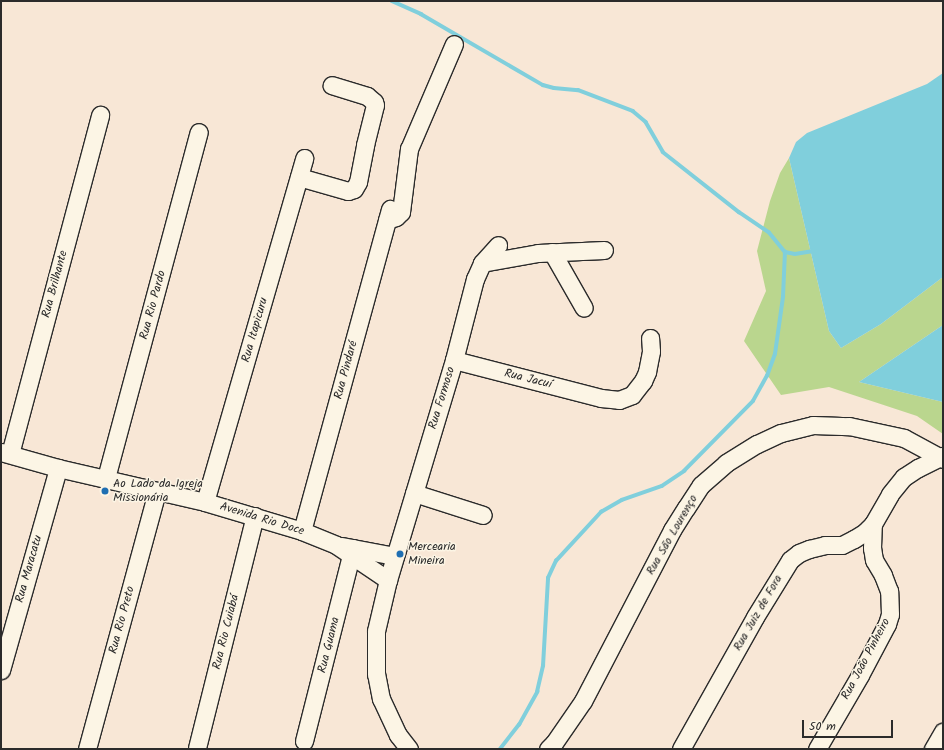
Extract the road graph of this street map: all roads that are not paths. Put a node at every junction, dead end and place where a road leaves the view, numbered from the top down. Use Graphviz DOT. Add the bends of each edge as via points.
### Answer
graph roads {
  1 [pos="454,44"];
  2 [pos="332,85"];
  3 [pos="100,115"];
  4 [pos="199,132"];
  5 [pos="304,158"];
  6 [pos="299,176"];
  7 [pos="498,245"];
  8 [pos="604,250"];
  9 [pos="552,252"];
  10 [pos="482,263"];
  11 [pos="584,308"];
  12 [pos="650,338"];
  13 [pos="454,360"];
  14 [pos="5,453"];
  15 [pos="942,457"];
  16 [pos="58,468"];
  17 [pos="106,478"];
  18 [pos="157,492"];
  19 [pos="414,493"];
  20 [pos="205,502"];
  21 [pos="483,515"];
  22 [pos="255,516"];
  23 [pos="873,524"];
  24 [pos="302,531"];
  25 [pos="842,545"];
  26 [pos="352,552"];
  27 [pos="395,556"];
  28 [pos="874,560"];
  29 [pos="388,580"];
  30 [pos="1,670"];
  31 [pos="943,732"];
  32 [pos="304,741"];
  33 [pos="197,748"];
  34 [pos="87,749"];
  35 [pos="409,749"];
  36 [pos="548,749"];
  37 [pos="681,749"];
  38 [pos="817,749"];
  39 [pos="933,749"];
  1 -- 24 [label="street, Rua Pindaré" via="408,149 401,212 396,217 388,214"];
  2 -- 6 [label="street" via="367,96 375,105 358,182 354,189 348,191"];
  3 -- 14 [label="street, Rua Brilhante"];
  4 -- 17 [label="street, Rua Rio Pardo"];
  5 -- 6 [label="street, Rua Itapicuru"];
  6 -- 20 [label="street, Rua Itapicuru"];
  7 -- 10 [label="street, Rua Formoso"];
  8 -- 9 [label="street"];
  9 -- 10 [label="street" via="525,254"];
  9 -- 11 [label="street"];
  10 -- 13 [label="street, Rua Formoso" via="475,279"];
  12 -- 13 [label="street, Rua Jacuí" via="649,364 638,390 619,400 601,398"];
  13 -- 19 [label="street, Rua Formoso"];
  14 -- 16 [label="street, Avenida Rio Doce"];
  15 -- 23 [label="street, Rua João Pinheiro" via="904,477 890,494"];
  15 -- 36 [label="street, Rua São Lourenço" via="904,438 849,426 813,425 781,433 757,444 726,464 701,485 672,530 583,701"];
  16 -- 17 [label="street, Avenida Rio Doce"];
  16 -- 30 [label="street, Rua Maracatu"];
  17 -- 18 [label="street, Avenida Rio Doce"];
  18 -- 20 [label="street, Avenida Rio Doce"];
  18 -- 34 [label="street, Rua Rio Preto"];
  19 -- 21 [label="street"];
  19 -- 27 [label="street, Rua Formoso"];
  20 -- 22 [label="street, Avenida Rio Doce"];
  22 -- 24 [label="street, Avenida Rio Doce"];
  22 -- 33 [label="street, Rua Rio Cuiabá"];
  23 -- 25 [label="street, Rua Juiz de Fora" via="865,532"];
  23 -- 28 [label="street, Rua João Pinheiro"];
  24 -- 26 [label="street, Avenida Rio Doce"];
  25 -- 28 [label="street" via="856,548"];
  25 -- 37 [label="street, Rua Juiz de Fora" via="824,545 809,549 790,560"];
  26 -- 27 [label="street, Avenida Rio Doce"];
  26 -- 29 [label="street, Avenida Rio Doce"];
  26 -- 32 [label="street, Rua Guama"];
  27 -- 29 [label="street, Rua Formoso"];
  28 -- 38 [label="street, Rua João Pinheiro" via="889,591 890,614 887,624"];
  29 -- 35 [label="street, Rua Formoso" via="376,631 376,674 381,699 389,719"];
  31 -- 39 [label="street"];
}
